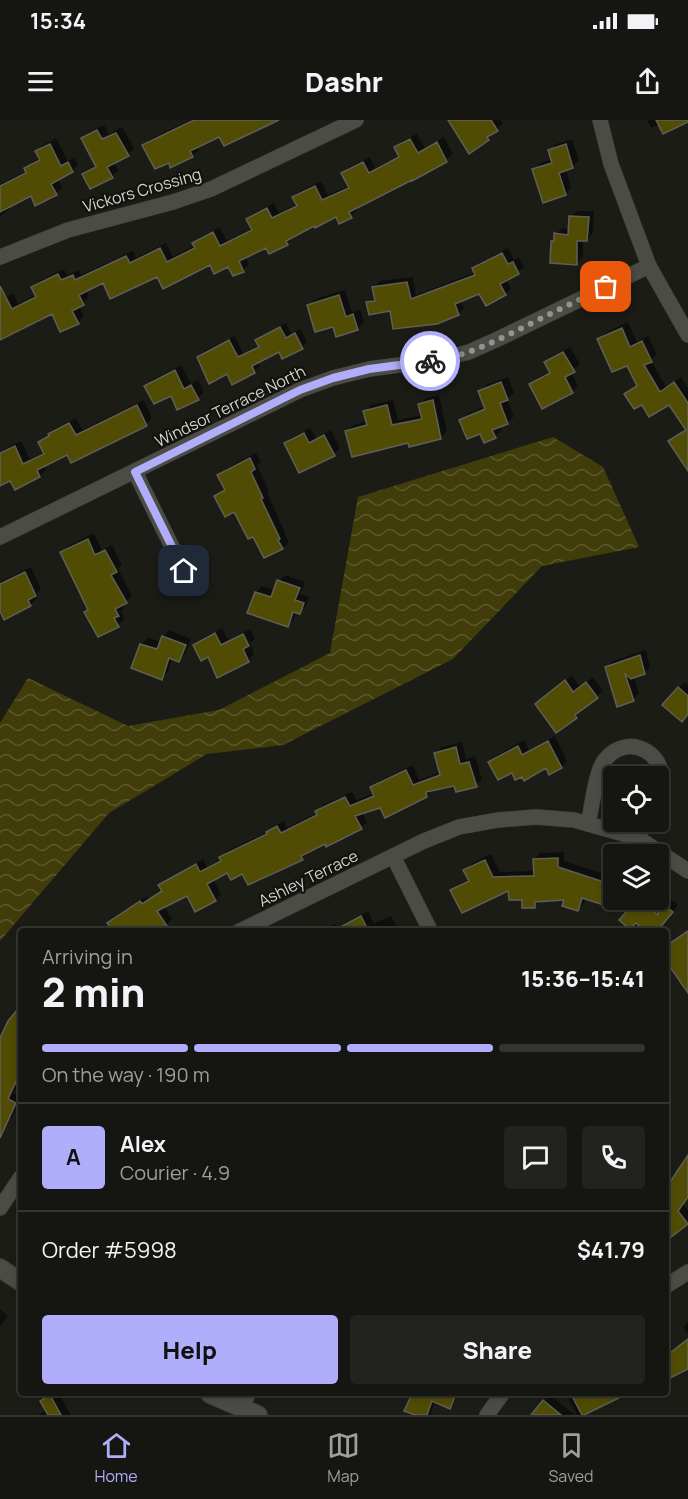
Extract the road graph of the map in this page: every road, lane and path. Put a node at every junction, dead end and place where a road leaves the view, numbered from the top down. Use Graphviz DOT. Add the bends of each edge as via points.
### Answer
graph roads {
  1 [pos="356,120"];
  2 [pos="600,120"];
  3 [pos="0,257"];
  4 [pos="649,266"];
  5 [pos="688,334"];
  6 [pos="135,472"];
  7 [pos="0,537"];
  8 [pos="184,571"];
  9 [pos="659,766"];
  10 [pos="588,824"];
  11 [pos="641,832"];
  12 [pos="638,838"];
  13 [pos="393,856"];
  14 [pos="688,871"];
  15 [pos="246,928"];
  16 [pos="429,928"];
  17 [pos="18,1181"];
  18 [pos="0,1208"];
  19 [pos="0,1268"];
  20 [pos="688,1272"];
  21 [pos="18,1280"];
  22 [pos="669,1284"];
  23 [pos="217,1396"];
  24 [pos="501,1396"];
  25 [pos="249,1405"];
  26 [pos="487,1415"];
  1 -- 3 [label="street, Vickors Crossing" via="211,189 68,230"];
  2 -- 4 [label="street" via="611,164"];
  4 -- 5 [label="street"];
  4 -- 6 [label="street, Windsor Terrace North" via="469,352 369,369 300,390"];
  6 -- 7 [label="street, Windsor Terrace North"];
  6 -- 8 [label="street"];
  9 -- 10 [label="street" via="647,750 637,747 624,747 613,753 598,777"];
  10 -- 12 [label="street, Ashley Terrace"];
  10 -- 13 [label="street, Ashley Terrace" via="536,817 498,820 459,827"];
  11 -- 12 [label="street"];
  12 -- 14 [label="street, Ashley Terrace"];
  13 -- 15 [label="street, Ashley Terrace"];
  13 -- 16 [label="street"];
  17 -- 18 [label="street"];
  19 -- 21 [label="street"];
  20 -- 22 [label="street"];
  23 -- 25 [label="street"];
  24 -- 26 [label="street"];
}
